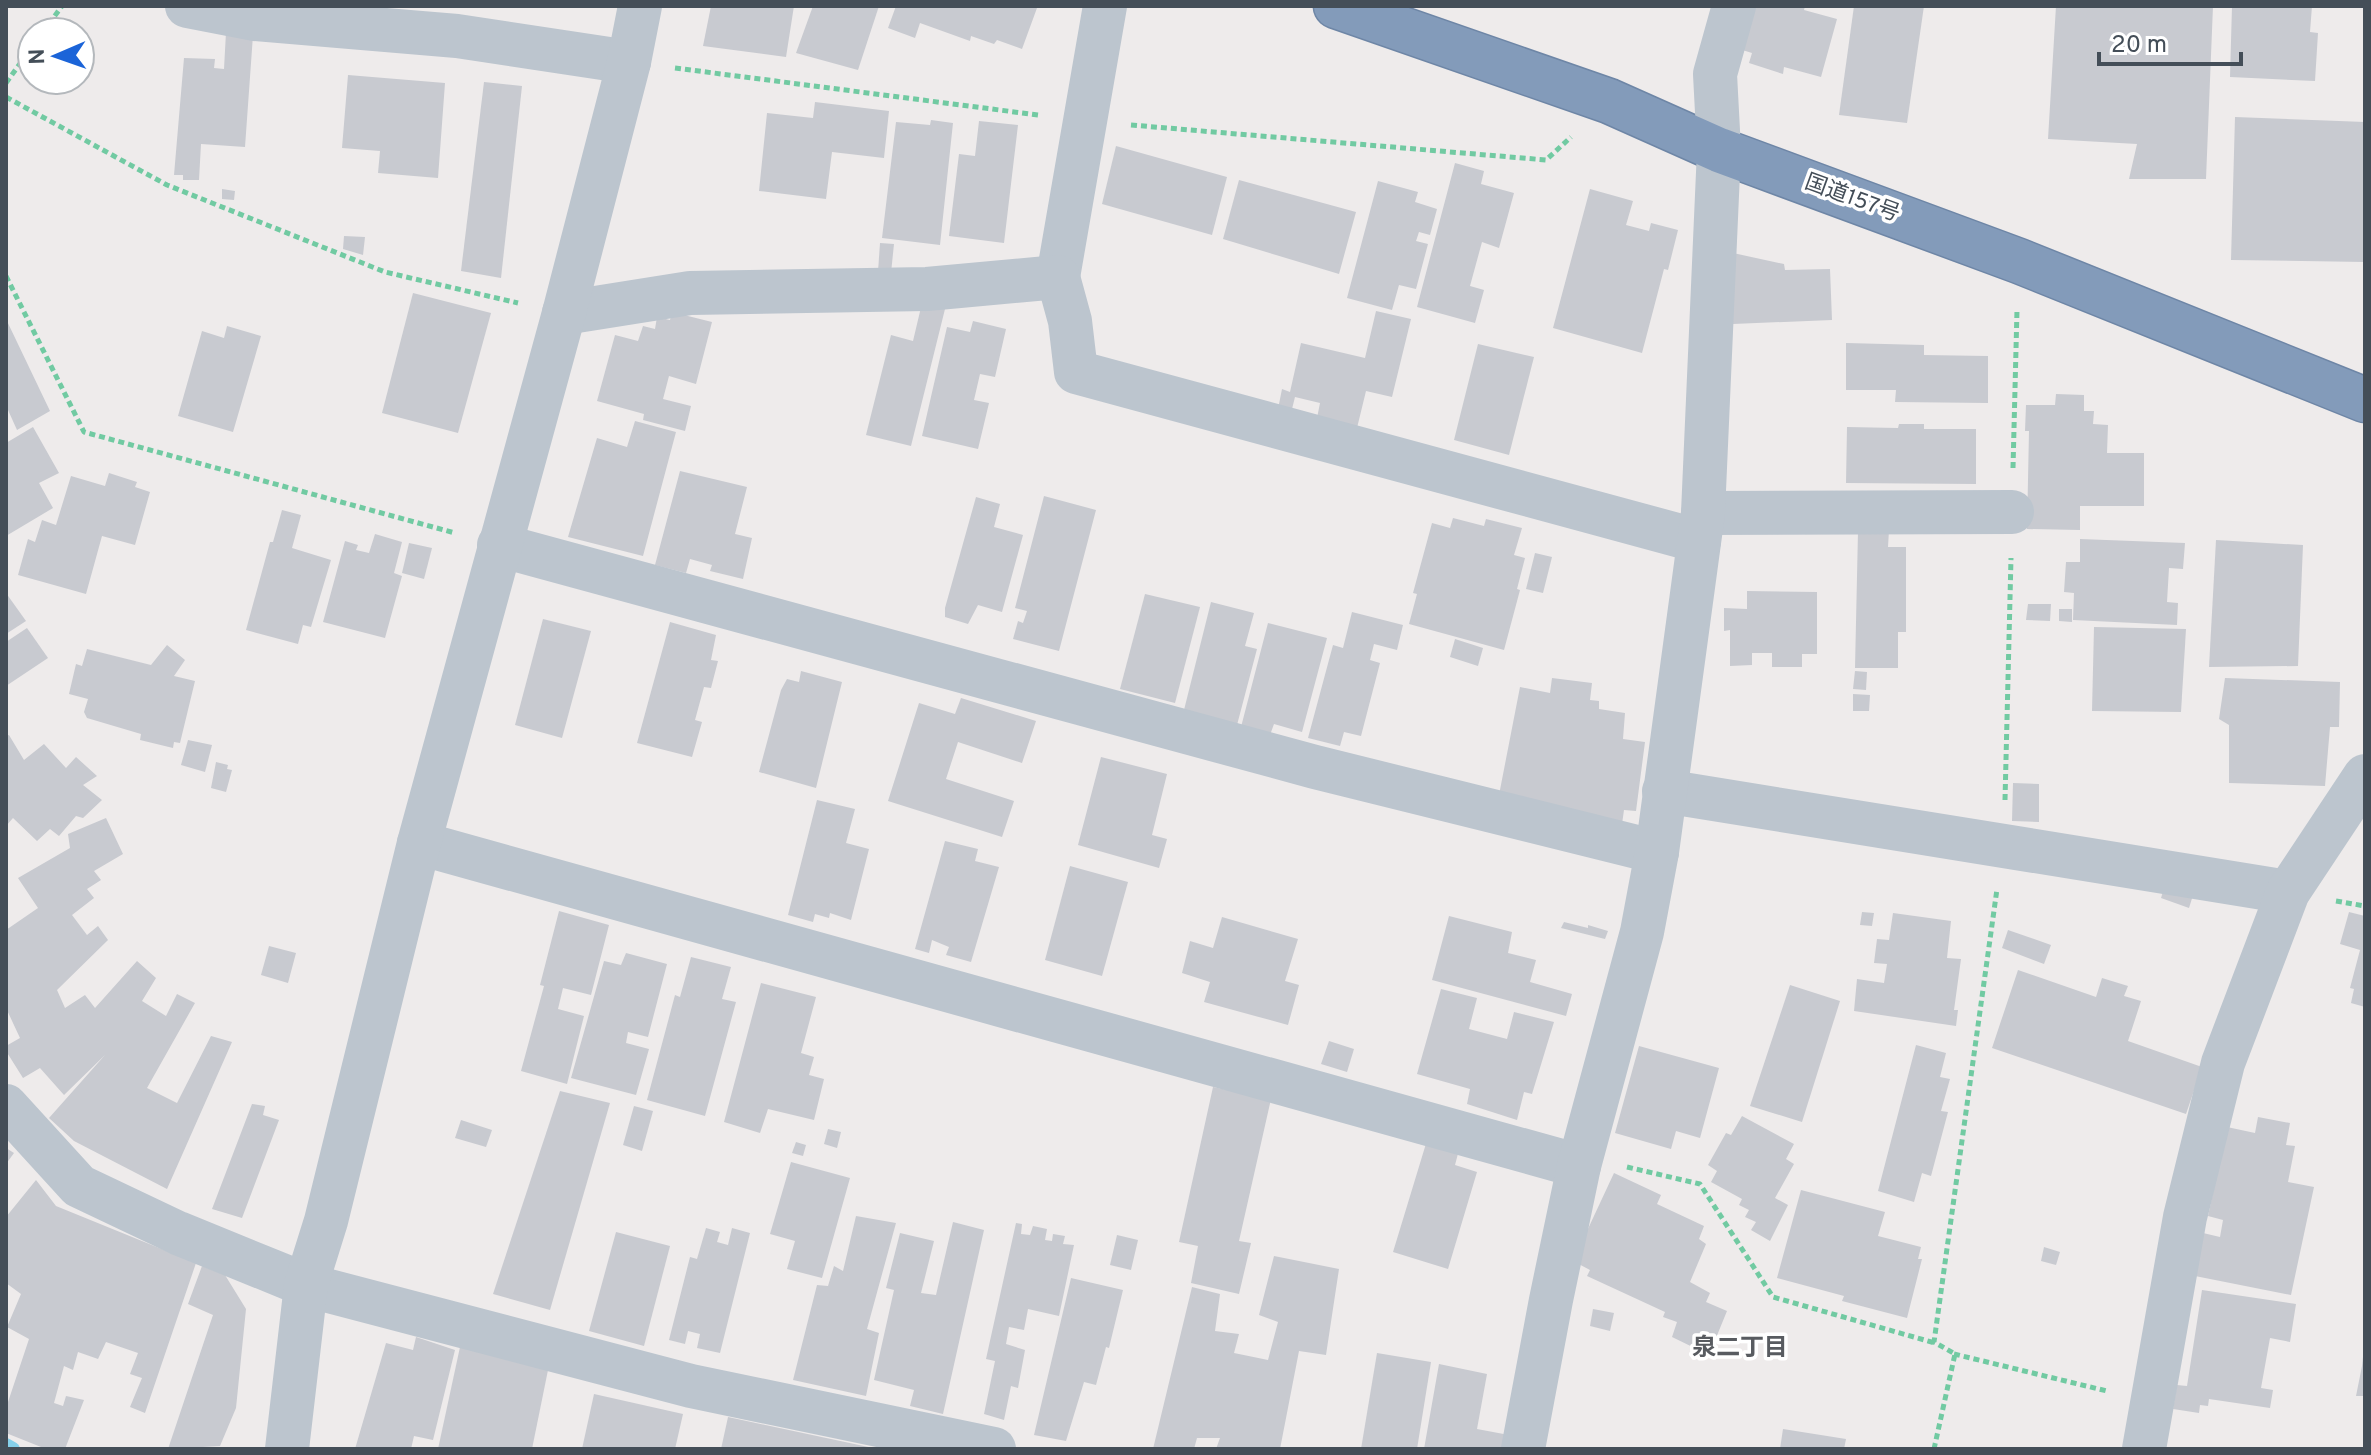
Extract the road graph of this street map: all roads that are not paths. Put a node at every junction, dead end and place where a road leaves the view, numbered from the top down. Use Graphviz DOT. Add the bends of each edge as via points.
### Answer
graph roads {
  1 [pos="187,6"];
  2 [pos="640,6"];
  3 [pos="1105,6"];
  4 [pos="1336,6"];
  5 [pos="1734,6"];
  6 [pos="629,62"];
  7 [pos="1719,150"];
  8 [pos="1058,277"];
  9 [pos="564,313"];
  10 [pos="2365,400"];
  11 [pos="2012,512"];
  12 [pos="1701,527"];
  13 [pos="499,545"];
  14 [pos="2365,776"];
  15 [pos="1664,791"];
  16 [pos="419,843"];
  17 [pos="1657,852"];
  18 [pos="2288,892"];
  19 [pos="6,1106"];
  20 [pos="1581,1162"];
  21 [pos="306,1285"];
  22 [pos="287,1449"];
  23 [pos="994,1449"];
  24 [pos="1523,1449"];
  25 [pos="2144,1449"];
  1 -- 6 [label="street" via="254,19 457,36"];
  2 -- 6 [label="street"];
  3 -- 8 [label="street"];
  4 -- 7 [label="highway, 国道157号" via="1609,101"];
  5 -- 7 [label="street" via="1715,74"];
  6 -- 9 [label="street"];
  7 -- 10 [label="highway, 国道157号" via="2019,261"];
  7 -- 12 [label="street"];
  8 -- 9 [label="street" via="927,289 690,293"];
  8 -- 12 [label="street" via="1076,372"];
  9 -- 13 [label="street"];
  11 -- 12 [label="street"];
  12 -- 15 [label="street"];
  13 -- 16 [label="street"];
  13 -- 17 [label="street" via="1315,767"];
  14 -- 18 [label="street"];
  15 -- 17 [label="street"];
  15 -- 18 [label="street"];
  16 -- 20 [label="street"];
  16 -- 21 [label="street"];
  17 -- 20 [label="street" via="1642,932"];
  18 -- 25 [label="street" via="2223,1063 2185,1217"];
  19 -- 21 [label="street" via="79,1186"];
  20 -- 24 [label="street"];
  21 -- 22 [label="street"];
  21 -- 23 [label="street" via="691,1386"];
}
